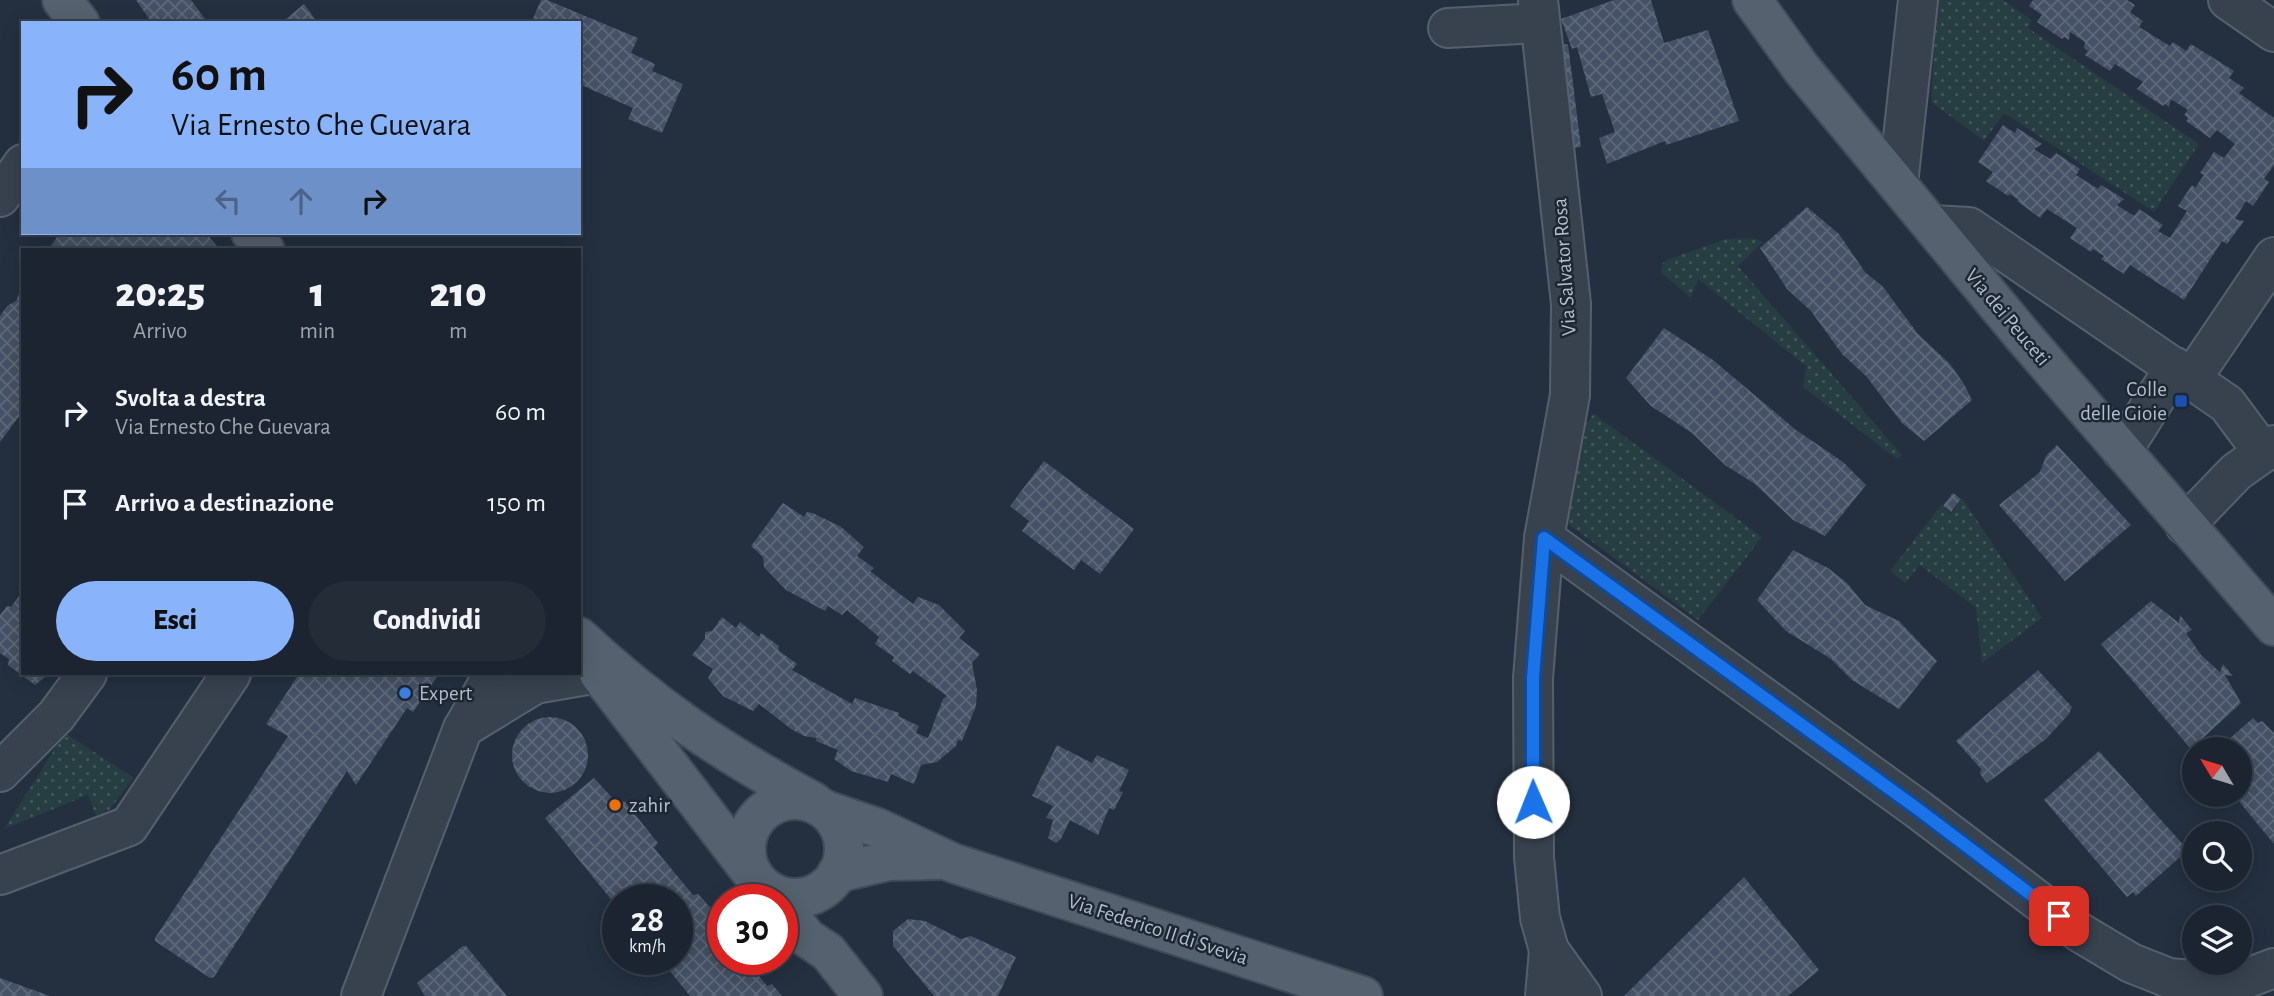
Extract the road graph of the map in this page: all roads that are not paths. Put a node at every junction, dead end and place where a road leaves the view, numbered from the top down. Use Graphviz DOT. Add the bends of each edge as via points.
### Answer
graph roads {
  1 [pos="62,0"];
  2 [pos="1752,0"];
  3 [pos="1918,0"];
  4 [pos="2228,0"];
  5 [pos="1539,11"];
  6 [pos="78,21"];
  7 [pos="1448,28"];
  8 [pos="2274,32"];
  9 [pos="21,167"];
  10 [pos="1898,184"];
  11 [pos="0,197"];
  12 [pos="1932,225"];
  13 [pos="2274,257"];
  14 [pos="2183,372"];
  15 [pos="2268,448"];
  16 [pos="2122,451"];
  17 [pos="2185,525"];
  18 [pos="1544,538"];
  19 [pos="2274,626"];
  20 [pos="581,638"];
  21 [pos="589,658"];
  22 [pos="86,675"];
  23 [pos="231,675"];
  24 [pos="492,675"];
  25 [pos="554,675"];
  26 [pos="463,729"];
  27 [pos="0,772"];
  28 [pos="821,806"];
  29 [pos="953,863"];
  30 [pos="0,875"];
  31 [pos="834,877"];
  32 [pos="763,884"];
  33 [pos="765,884"];
  34 [pos="798,896"];
  35 [pos="798,926"];
  36 [pos="1549,950"];
  37 [pos="828,952"];
  38 [pos="2274,968"];
  39 [pos="361,996"];
  40 [pos="863,996"];
  41 [pos="1363,996"];
  42 [pos="1545,996"];
  43 [pos="1582,996"];
  1 -- 6 [label="main road"];
  2 -- 10 [label="main road, Via dei Peuceti" via="1801,68"];
  3 -- 10 [label="street"];
  4 -- 8 [label="street"];
  5 -- 7 [label="street"];
  5 -- 18 [label="street, Via Salvator Rosa" via="1571,304 1570,395"];
  9 -- 11 [label="street"];
  10 -- 12 [label="main road, Via dei Peuceti"];
  12 -- 14 [label="street" via="1969,227"];
  12 -- 16 [label="main road, Via dei Peuceti"];
  13 -- 14 [label="street"];
  14 -- 15 [label="street" via="2227,404"];
  14 -- 16 [label="street"];
  15 -- 17 [label="street" via="2236,472"];
  16 -- 17 [label="main road, Via dei Peuceti"];
  17 -- 19 [label="main road, Via dei Peuceti"];
  18 -- 36 [label="street, Via Salvator Rosa" via="1533,678 1534,857 1540,918"];
  18 -- 38 [label="street" via="2080,932 2131,963 2169,978 2214,982 2245,979"];
  20 -- 28 [label="main road, Via Federico II di Svevia" via="696,734"];
  21 -- 32 [label="main road"];
  22 -- 27 [label="street" via="56,716"];
  23 -- 30 [label="street" via="129,826"];
  24 -- 26 [label="street"];
  25 -- 26 [label="street"];
  26 -- 39 [label="street"];
  28 -- 29 [label="main road, Via Federico II di Svevia"];
  28 -- 31 [label="main road" via="844,837 843,861"];
  28 -- 33 [label="main road" via="794,799 771,807 758,819 746,851"];
  29 -- 31 [label="main road, Via Federico II di Svevia" via="888,861"];
  29 -- 41 [label="main road, Via Federico II di Svevia"];
  31 -- 34 [label="main road"];
  31 -- 37 [label="main road" via="826,902"];
  35 -- 37 [label="main road"];
  36 -- 42 [label="street"];
  36 -- 43 [label="street"];
  37 -- 40 [label="main road"];
}
